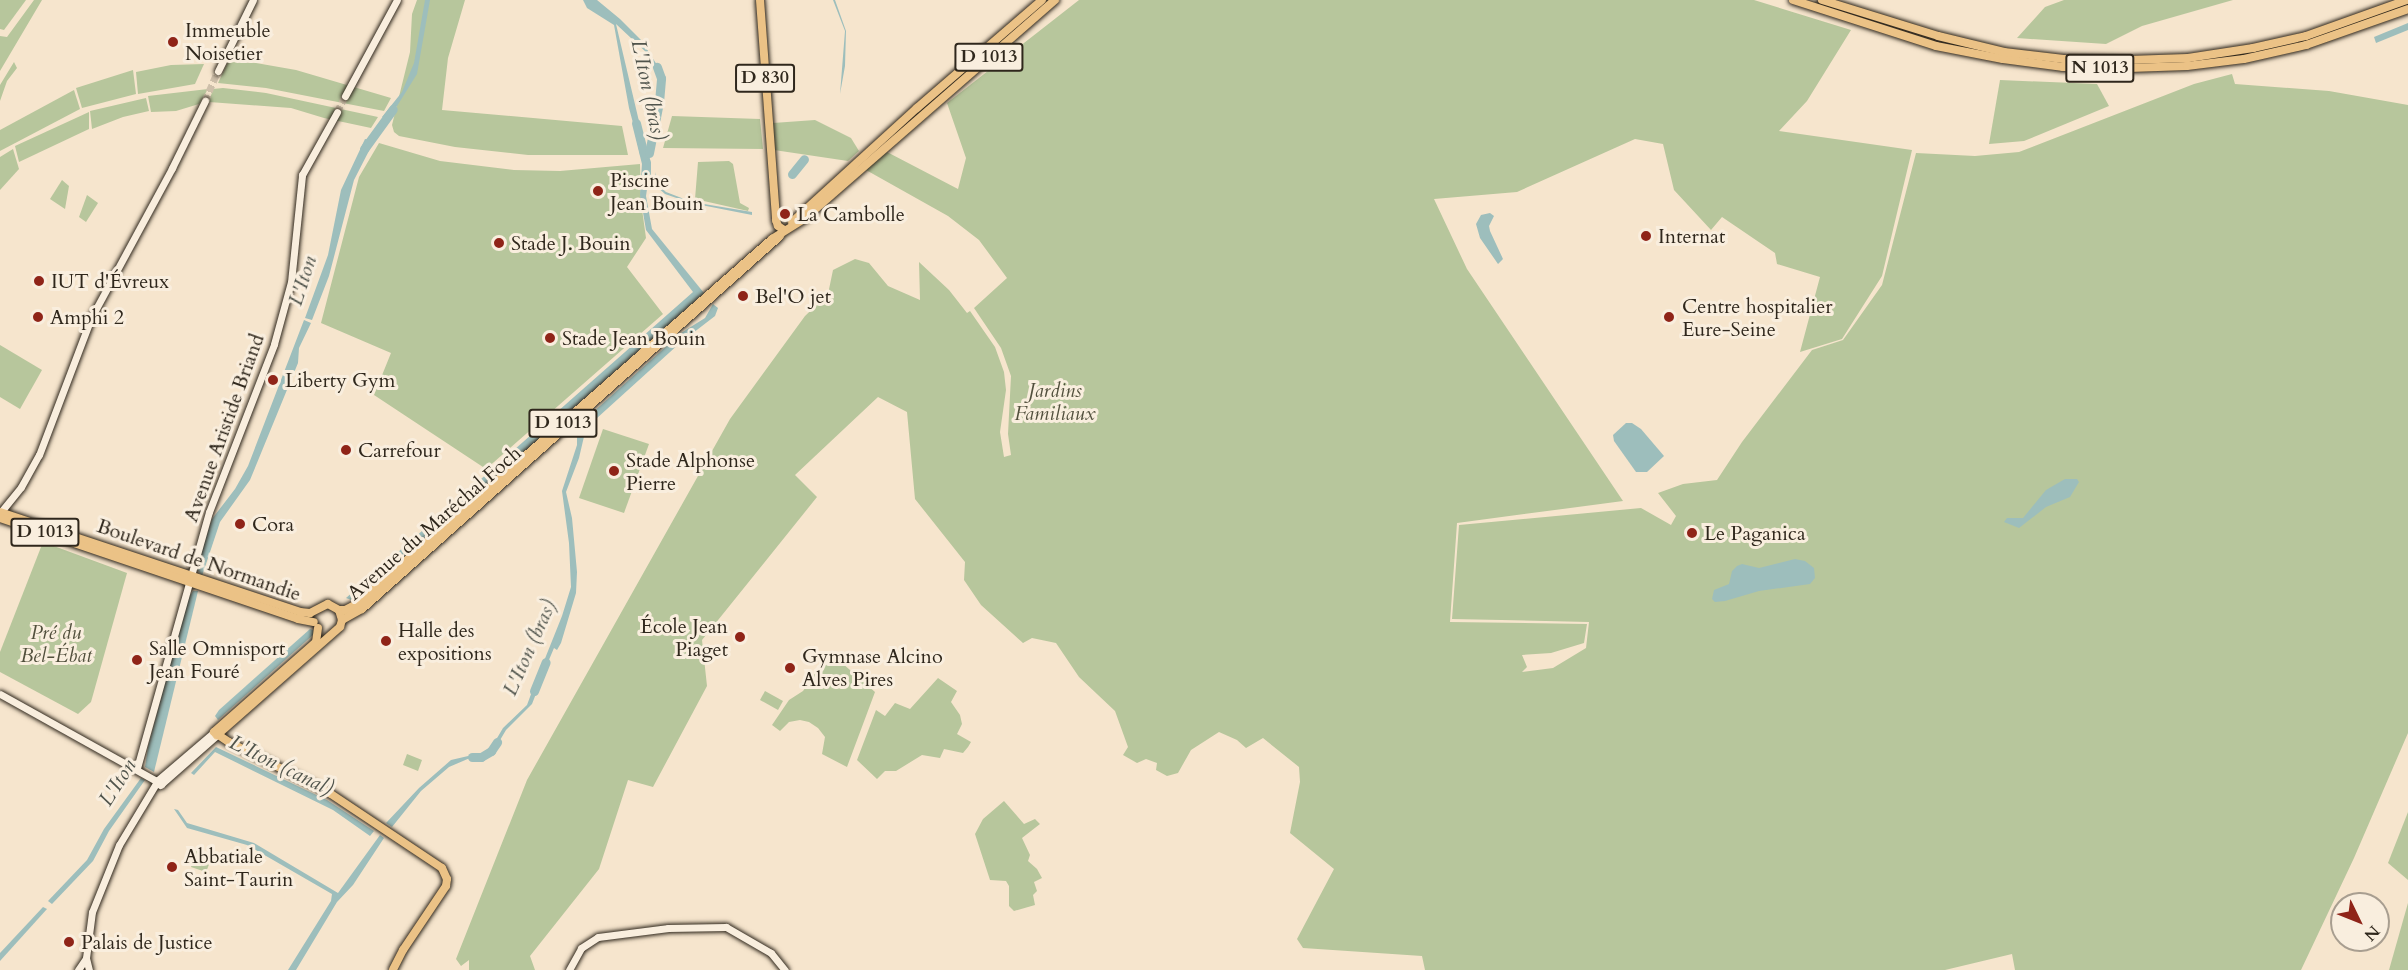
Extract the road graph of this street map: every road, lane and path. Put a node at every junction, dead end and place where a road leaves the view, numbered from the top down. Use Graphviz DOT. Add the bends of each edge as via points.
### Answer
graph roads {
  1 [pos="253,0"];
  2 [pos="397,0"];
  3 [pos="760,0"];
  4 [pos="1042,0"];
  5 [pos="1055,0"];
  6 [pos="1793,0"];
  7 [pos="1822,0"];
  8 [pos="2407,0"];
  9 [pos="2408,9"];
  10 [pos="218,71"];
  11 [pos="345,96"];
  12 [pos="205,101"];
  13 [pos="337,112"];
  14 [pos="784,230"];
  15 [pos="0,512"];
  16 [pos="0,518"];
  17 [pos="188,578"];
  18 [pos="318,608"];
  19 [pos="339,609"];
  20 [pos="342,620"];
  21 [pos="316,625"];
  22 [pos="334,631"];
  23 [pos="0,694"];
  24 [pos="215,733"];
  25 [pos="138,759"];
  26 [pos="128,763"];
  27 [pos="142,771"];
  28 [pos="160,782"];
  29 [pos="86,958"];
  30 [pos="78,970"];
  31 [pos="89,970"];
  32 [pos="393,970"];
  33 [pos="569,970"];
  34 [pos="785,970"];
  1 -- 10 [label="main road"];
  2 -- 11 [label="main road"];
  3 -- 14 [label="main road, D 830" via="776,220"];
  4 -- 14 [label="main road, Avenue du Maréchal Foch / D 1013"];
  5 -- 14 [label="main road, Avenue du Maréchal Foch / D 1013" via="805,218"];
  6 -- 9 [label="highway, N 1013" via="1936,46 2063,67 2129,69 2244,59 2306,45"];
  7 -- 8 [label="highway, N 1013" via="1938,36 2004,51 2064,59 2129,60 2188,58 2253,48 2306,36"];
  12 -- 15 [label="main road" via="91,318 39,454 21,487"];
  13 -- 17 [label="main road, Avenue Aristide Briand" via="302,175 291,282 274,344 209,512"];
  14 -- 19 [label="main road, Avenue du Maréchal Foch / D 1013" via="357,604"];
  14 -- 20 [label="main road, Avenue du Maréchal Foch / D 1013" via="776,243 388,586 357,613"];
  15 -- 17 [label="main road, Boulevard de Normandie / D 1013"];
  16 -- 17 [label="main road, Boulevard de Normandie / D 1013"];
  17 -- 18 [label="main road, Boulevard de Normandie / D 1013" via="300,612 310,613"];
  17 -- 21 [label="main road, Boulevard de Normandie / D 1013"];
  17 -- 25 [label="main road, Avenue Aristide Briand"];
  18 -- 19 [label="main road" via="328,604"];
  18 -- 21 [label="main road"];
  19 -- 20 [label="main road"];
  20 -- 22 [label="main road"];
  21 -- 22 [label="main road" via="325,632"];
  21 -- 24 [label="main road" via="316,642"];
  22 -- 24 [label="main road"];
  23 -- 26 [label="main road"];
  24 -- 28 [label="main road"];
  24 -- 32 [label="main road" via="331,794 442,868 447,879 440,895"];
  25 -- 26 [label="main road"];
  25 -- 27 [label="main road, Avenue Aristide Briand"];
  26 -- 27 [label="main road"];
  27 -- 28 [label="main road"];
  28 -- 29 [label="main road" via="119,845 101,885 92,912"];
  29 -- 30 [label="main road"];
  29 -- 31 [label="main road"];
  33 -- 34 [label="main road" via="581,948 598,937 701,927 726,927 771,953"];
}
